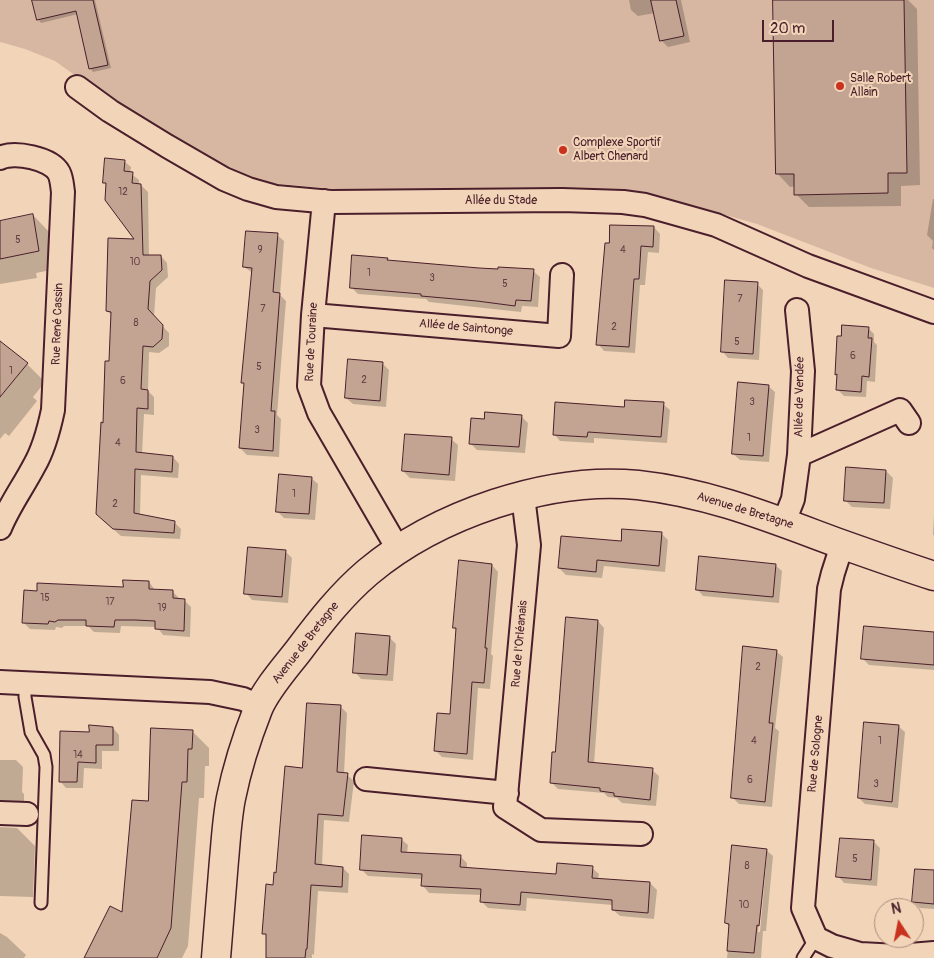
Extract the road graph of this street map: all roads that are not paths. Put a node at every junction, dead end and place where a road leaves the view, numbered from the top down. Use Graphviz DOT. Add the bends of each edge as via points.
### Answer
graph roads {
  1 [pos="77,87"];
  2 [pos="0,158"];
  3 [pos="324,201"];
  4 [pos="562,275"];
  5 [pos="796,310"];
  6 [pos="934,312"];
  7 [pos="313,315"];
  8 [pos="909,422"];
  9 [pos="799,455"];
  10 [pos="522,496"];
  11 [pos="784,522"];
  12 [pos="0,528"];
  13 [pos="842,544"];
  14 [pos="398,549"];
  15 [pos="934,576"];
  16 [pos="0,682"];
  17 [pos="25,683"];
  18 [pos="259,706"];
  19 [pos="366,779"];
  20 [pos="507,792"];
  21 [pos="0,813"];
  22 [pos="27,814"];
  23 [pos="641,834"];
  24 [pos="41,902"];
  25 [pos="816,938"];
  26 [pos="934,953"];
  27 [pos="216,958"];
  28 [pos="803,958"];
  1 -- 3 [label="street, Allée du Stade" via="110,111 224,179 276,197"];
  2 -- 12 [label="street, Rue René Cassin" via="20,155 51,165 58,172 64,192 53,410 49,430 35,464"];
  3 -- 6 [label="street, Allée du Stade" via="562,200 645,205 716,225 808,266"];
  3 -- 7 [label="street, Rue de Touraine"];
  4 -- 7 [label="street, Allée de Saintonge" via="559,336"];
  5 -- 9 [label="street, Allée de Vendée" via="803,371"];
  7 -- 14 [label="street, Rue de Touraine" via="309,386 319,413"];
  8 -- 9 [label="street, Allée de Vendée" via="900,410"];
  9 -- 11 [label="street, Allée de Vendée" via="793,499"];
  10 -- 11 [label="street, Avenue de Bretagne" via="573,486 636,485 718,500"];
  10 -- 14 [label="street, Avenue de Bretagne" via="479,509"];
  10 -- 20 [label="street, Rue de l'Orléanais" via="529,545"];
  11 -- 13 [label="street, Avenue de Bretagne"];
  13 -- 15 [label="street, Avenue de Bretagne"];
  13 -- 25 [label="street, Rue de Sologne" via="829,589 803,908"];
  14 -- 18 [label="street, Avenue de Bretagne" via="332,606"];
  16 -- 17 [label="street"];
  17 -- 18 [label="street" via="210,692"];
  17 -- 24 [label="lane" via="31,732 44,755 46,767"];
  18 -- 27 [label="street, Avenue de Bretagne" via="230,800"];
  19 -- 20 [label="street"];
  20 -- 23 [label="street, Rue de l'Orléanais" via="506,807 541,830"];
  21 -- 22 [label="street"];
  25 -- 26 [label="street" via="860,954 898,956"];
  25 -- 28 [label="lane"];
}
